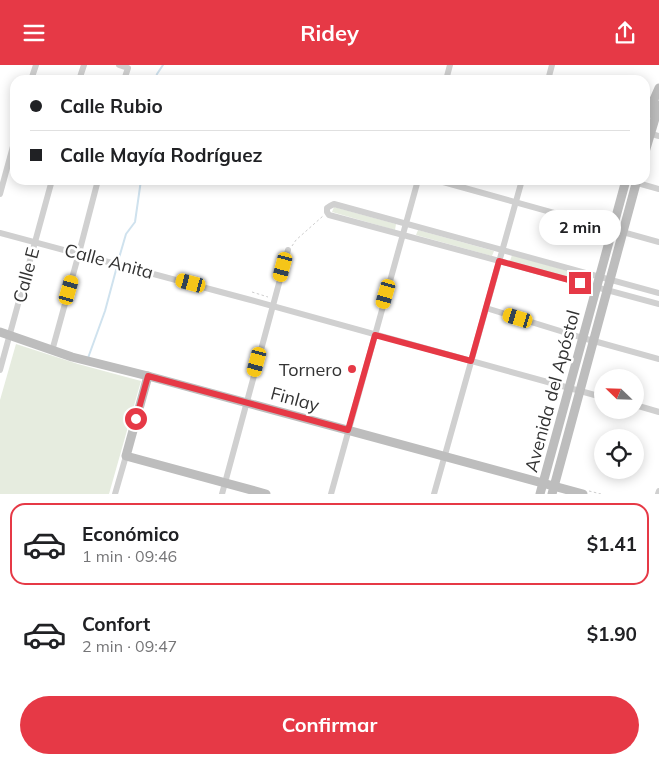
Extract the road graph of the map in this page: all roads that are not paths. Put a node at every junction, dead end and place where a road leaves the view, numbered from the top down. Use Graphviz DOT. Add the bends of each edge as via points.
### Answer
graph roads {
  1 [pos="119,65"];
  2 [pos="126,75"];
  3 [pos="659,88"];
  4 [pos="659,105"];
  5 [pos="650,109"];
  6 [pos="651,134"];
  7 [pos="10,157"];
  8 [pos="51,185"];
  9 [pos="97,185"];
  10 [pos="417,185"];
  11 [pos="453,185"];
  12 [pos="520,185"];
  13 [pos="629,185"];
  14 [pos="630,185"];
  15 [pos="645,185"];
  16 [pos="659,189"];
  17 [pos="0,193"];
  18 [pos="515,203"];
  19 [pos="406,224"];
  20 [pos="612,230"];
  21 [pos="0,233"];
  22 [pos="623,233"];
  23 [pos="403,235"];
  24 [pos="34,241"];
  25 [pos="659,242"];
  26 [pos="288,250"];
  27 [pos="502,250"];
  28 [pos="80,253"];
  29 [pos="499,261"];
  30 [pos="599,277"];
  31 [pos="610,280"];
  32 [pos="596,287"];
  33 [pos="607,290"];
  34 [pos="659,293"];
  35 [pos="659,304"];
  36 [pos="273,306"];
  37 [pos="486,308"];
  38 [pos="0,333"];
  39 [pos="375,335"];
  40 [pos="10,336"];
  41 [pos="583,338"];
  42 [pos="593,341"];
  43 [pos="52,351"];
  44 [pos="659,359"];
  45 [pos="471,361"];
  46 [pos="0,370"];
  47 [pos="148,376"];
  48 [pos="570,388"];
  49 [pos="579,391"];
  50 [pos="594,395"];
  51 [pos="247,403"];
  52 [pos="644,408"];
  53 [pos="659,412"];
  54 [pos="348,430"];
  55 [pos="126,456"];
  56 [pos="445,456"];
  57 [pos="225,483"];
  58 [pos="543,483"];
  59 [pos="553,490"];
  60 [pos="115,494"];
  61 [pos="222,494"];
  62 [pos="266,494"];
  63 [pos="331,494"];
  64 [pos="434,494"];
  65 [pos="540,494"];
  66 [pos="583,494"];
  1 -- 2 [label="street" via="128,68"];
  3 -- 5 [label="street"];
  4 -- 6 [label="street"];
  7 -- 17 [label="street"];
  8 -- 24 [label="street, Calle E"];
  9 -- 28 [label="street"];
  10 -- 19 [label="street"];
  11 -- 18 [label="street"];
  12 -- 18 [label="street"];
  13 -- 20 [label="street, Avenida del Apóstol"];
  14 -- 22 [label="street, Avenida del Apóstol"];
  15 -- 16 [label="street"];
  18 -- 20 [label="street"];
  18 -- 27 [label="street"];
  19 -- 23 [label="street"];
  19 -- 23 [label="street" via="334,205 327,208 329,215"];
  19 -- 27 [label="street"];
  20 -- 22 [label="street"];
  20 -- 30 [label="street, Avenida del Apóstol"];
  21 -- 24 [label="street, Calle Anita"];
  22 -- 25 [label="street"];
  22 -- 31 [label="street, Avenida del Apóstol"];
  23 -- 29 [label="street"];
  23 -- 39 [label="street"];
  24 -- 28 [label="street, Calle Anita"];
  24 -- 40 [label="street, Calle E"];
  26 -- 36 [label="street"];
  27 -- 29 [label="street"];
  27 -- 30 [label="street"];
  28 -- 36 [label="street, Calle Anita"];
  28 -- 43 [label="street"];
  29 -- 32 [label="street"];
  29 -- 37 [label="street"];
  30 -- 31 [label="street"];
  30 -- 32 [label="street, Avenida del Apóstol"];
  31 -- 33 [label="street, Avenida del Apóstol"];
  31 -- 34 [label="street"];
  32 -- 33 [label="street"];
  32 -- 41 [label="street, Avenida del Apóstol"];
  33 -- 35 [label="street"];
  33 -- 42 [label="street, Avenida del Apóstol"];
  36 -- 39 [label="street, Calle Anita"];
  36 -- 51 [label="street"];
  37 -- 41 [label="street"];
  37 -- 45 [label="street"];
  38 -- 40 [label="street, Finlay"];
  39 -- 45 [label="street, Calle Anita"];
  39 -- 54 [label="street"];
  40 -- 43 [label="street, Finlay"];
  40 -- 46 [label="street, Calle E"];
  41 -- 42 [label="street"];
  41 -- 48 [label="street, Avenida del Apóstol"];
  42 -- 44 [label="street"];
  42 -- 49 [label="street, Avenida del Apóstol"];
  43 -- 47 [label="street, Finlay"];
  45 -- 48 [label="street, Calle Anita"];
  45 -- 56 [label="street"];
  47 -- 51 [label="street, Finlay"];
  47 -- 55 [label="street"];
  48 -- 49 [label="street, Calle Anita"];
  48 -- 58 [label="street, Avenida del Apóstol"];
  49 -- 50 [label="street, Calle Anita"];
  49 -- 59 [label="street, Avenida del Apóstol"];
  51 -- 54 [label="street, Finlay"];
  51 -- 57 [label="street"];
  52 -- 53 [label="street"];
  54 -- 56 [label="street, Finlay"];
  54 -- 63 [label="street"];
  55 -- 57 [label="street"];
  55 -- 60 [label="street"];
  56 -- 58 [label="street, Finlay"];
  56 -- 64 [label="street"];
  57 -- 61 [label="street"];
  57 -- 62 [label="street"];
  58 -- 59 [label="street, Finlay"];
  58 -- 65 [label="street, Avenida del Apóstol"];
  59 -- 66 [label="street, Finlay"];
}
